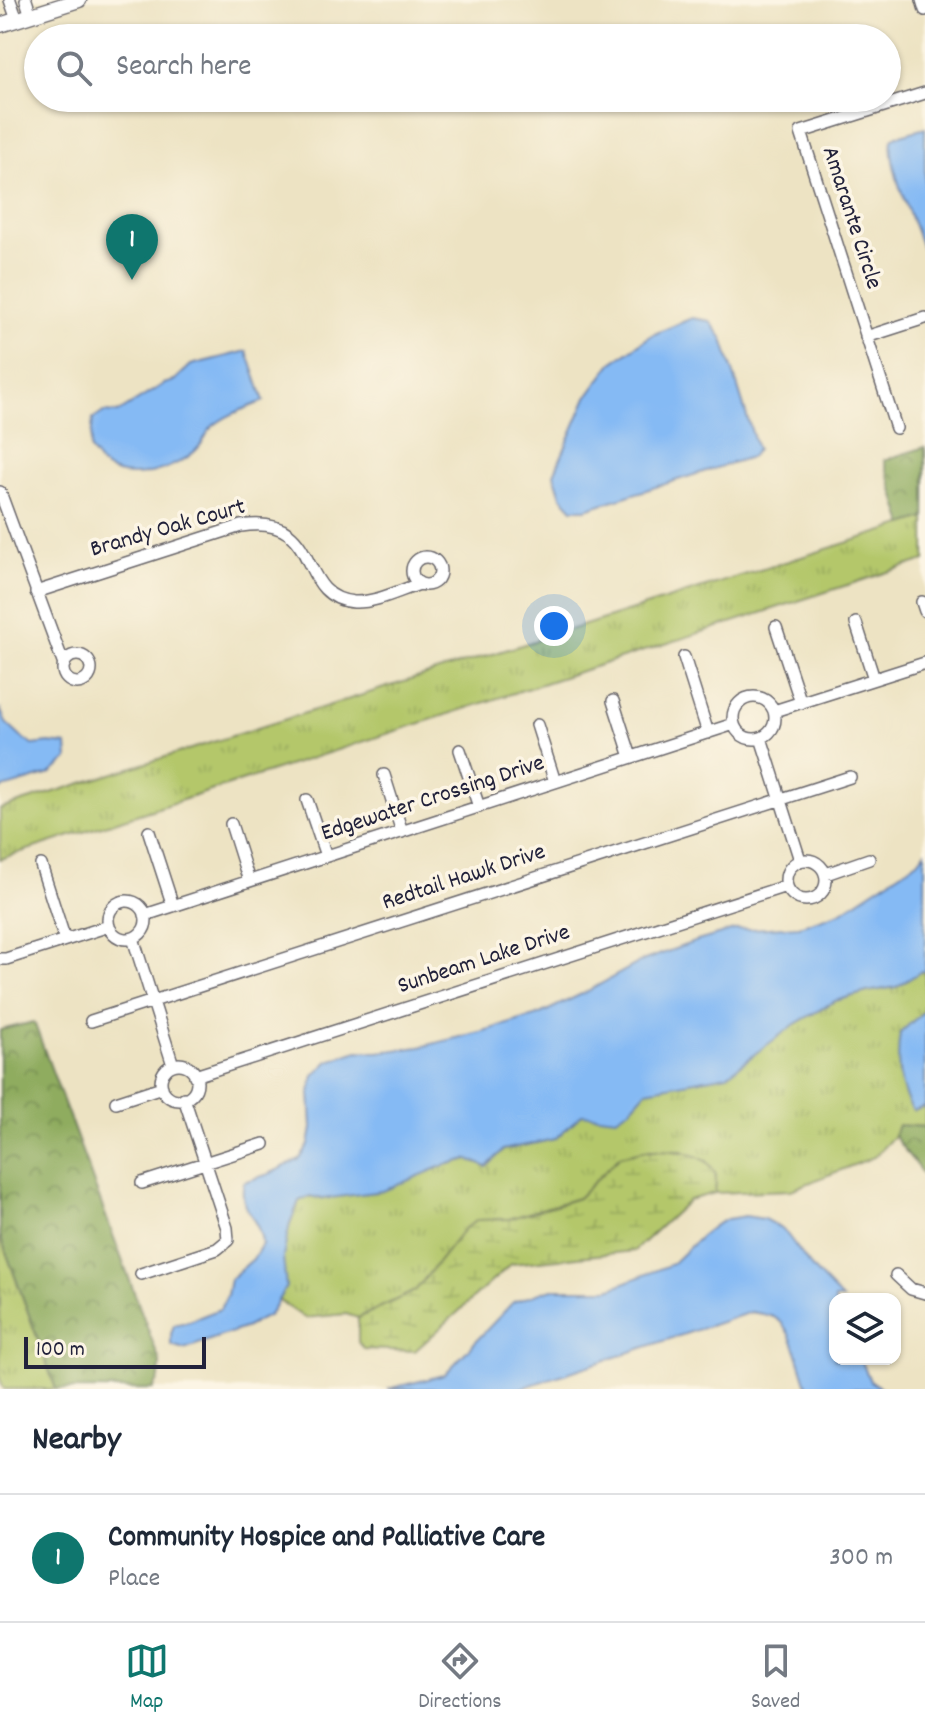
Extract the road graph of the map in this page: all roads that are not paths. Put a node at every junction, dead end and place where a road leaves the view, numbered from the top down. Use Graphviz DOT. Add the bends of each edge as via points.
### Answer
graph roads {
  1 [pos="10,0"];
  2 [pos="26,0"];
  3 [pos="79,0"];
  4 [pos="922,0"];
  5 [pos="925,10"];
  6 [pos="24,18"];
  7 [pos="0,25"];
  8 [pos="925,93"];
  9 [pos="901,101"];
  10 [pos="865,112"];
  11 [pos="925,318"];
  12 [pos="866,337"];
  13 [pos="896,428"];
  14 [pos="0,492"];
  15 [pos="420,584"];
  16 [pos="36,592"];
  17 [pos="856,623"];
  18 [pos="776,627"];
  19 [pos="684,657"];
  20 [pos="925,663"];
  21 [pos="64,665"];
  22 [pos="874,679"];
  23 [pos="613,701"];
  24 [pos="801,703"];
  25 [pos="774,711"];
  26 [pos="734,724"];
  27 [pos="537,725"];
  28 [pos="708,733"];
  29 [pos="761,738"];
  30 [pos="460,750"];
  31 [pos="631,757"];
  32 [pos="384,775"];
  33 [pos="850,777"];
  34 [pos="555,782"];
  35 [pos="780,799"];
  36 [pos="307,800"];
  37 [pos="479,807"];
  38 [pos="231,824"];
  39 [pos="149,832"];
  40 [pos="402,832"];
  41 [pos="326,856"];
  42 [pos="869,859"];
  43 [pos="800,860"];
  44 [pos="41,865"];
  45 [pos="826,874"];
  46 [pos="249,881"];
  47 [pos="786,886"];
  48 [pos="173,906"];
  49 [pos="145,915"];
  50 [pos="109,926"];
  51 [pos="133,938"];
  52 [pos="65,940"];
  53 [pos="3,959"];
  54 [pos="153,1002"];
  55 [pos="91,1021"];
  56 [pos="173,1065"];
  57 [pos="195,1076"];
  58 [pos="162,1087"];
  59 [pos="184,1098"];
  60 [pos="116,1102"];
  61 [pos="264,1144"];
  62 [pos="206,1163"];
  63 [pos="142,1183"];
  64 [pos="141,1274"];
  65 [pos="896,1275"];
  66 [pos="925,1293"];
  1 -- 6 [label="street"];
  2 -- 6 [label="street"];
  3 -- 6 [label="street"];
  4 -- 5 [label="street"];
  6 -- 7 [label="street"];
  8 -- 9 [label="street, Amarante Circle"];
  10 -- 12 [label="street, Amarante Circle" via="801,132"];
  11 -- 12 [label="street"];
  12 -- 13 [label="street"];
  14 -- 16 [label="street"];
  15 -- 16 [label="street, Brandy Oak Court" via="368,601 341,599 317,580 291,535 252,524"];
  16 -- 21 [label="street"];
  17 -- 22 [label="street"];
  18 -- 24 [label="street"];
  19 -- 28 [label="street"];
  20 -- 22 [label="street"];
  22 -- 24 [label="street"];
  23 -- 31 [label="street"];
  24 -- 25 [label="street"];
  25 -- 26 [label="street" via="763,699 747,698 735,709"];
  25 -- 29 [label="street" via="773,727"];
  26 -- 28 [label="street, Edgewater Crossing Drive"];
  26 -- 29 [label="street" via="745,737"];
  27 -- 34 [label="street"];
  28 -- 31 [label="street, Edgewater Crossing Drive"];
  29 -- 35 [label="street"];
  30 -- 37 [label="street"];
  31 -- 34 [label="street, Edgewater Crossing Drive"];
  32 -- 40 [label="street"];
  33 -- 35 [label="street, Redtail Hawk Drive"];
  34 -- 37 [label="street, Edgewater Crossing Drive"];
  35 -- 43 [label="street"];
  35 -- 54 [label="street, Redtail Hawk Drive"];
  36 -- 41 [label="street"];
  37 -- 40 [label="street, Edgewater Crossing Drive"];
  38 -- 46 [label="street"];
  39 -- 48 [label="street"];
  40 -- 41 [label="street, Edgewater Crossing Drive"];
  41 -- 46 [label="street, Edgewater Crossing Drive"];
  42 -- 45 [label="street"];
  43 -- 45 [label="street" via="816,862"];
  43 -- 47 [label="street" via="788,870"];
  44 -- 52 [label="street"];
  45 -- 47 [label="street" via="824,889 812,899 796,898"];
  46 -- 48 [label="street, Edgewater Crossing Drive"];
  47 -- 57 [label="street, Sunbeam Lake Drive"];
  48 -- 49 [label="street, Edgewater Crossing Drive"];
  49 -- 50 [label="street" via="136,904 122,903 111,912"];
  49 -- 51 [label="street" via="144,929"];
  50 -- 51 [label="street" via="119,937"];
  50 -- 52 [label="street"];
  51 -- 54 [label="street"];
  52 -- 53 [label="street"];
  54 -- 55 [label="street, Redtail Hawk Drive"];
  54 -- 56 [label="street"];
  56 -- 57 [label="street" via="187,1066"];
  56 -- 58 [label="street" via="163,1073"];
  57 -- 59 [label="street" via="194,1090"];
  58 -- 59 [label="street" via="170,1097"];
  58 -- 60 [label="street"];
  59 -- 62 [label="street"];
  61 -- 62 [label="street"];
  62 -- 63 [label="street"];
  62 -- 64 [label="street" via="228,1240 217,1249"];
  65 -- 66 [label="street"];
}
